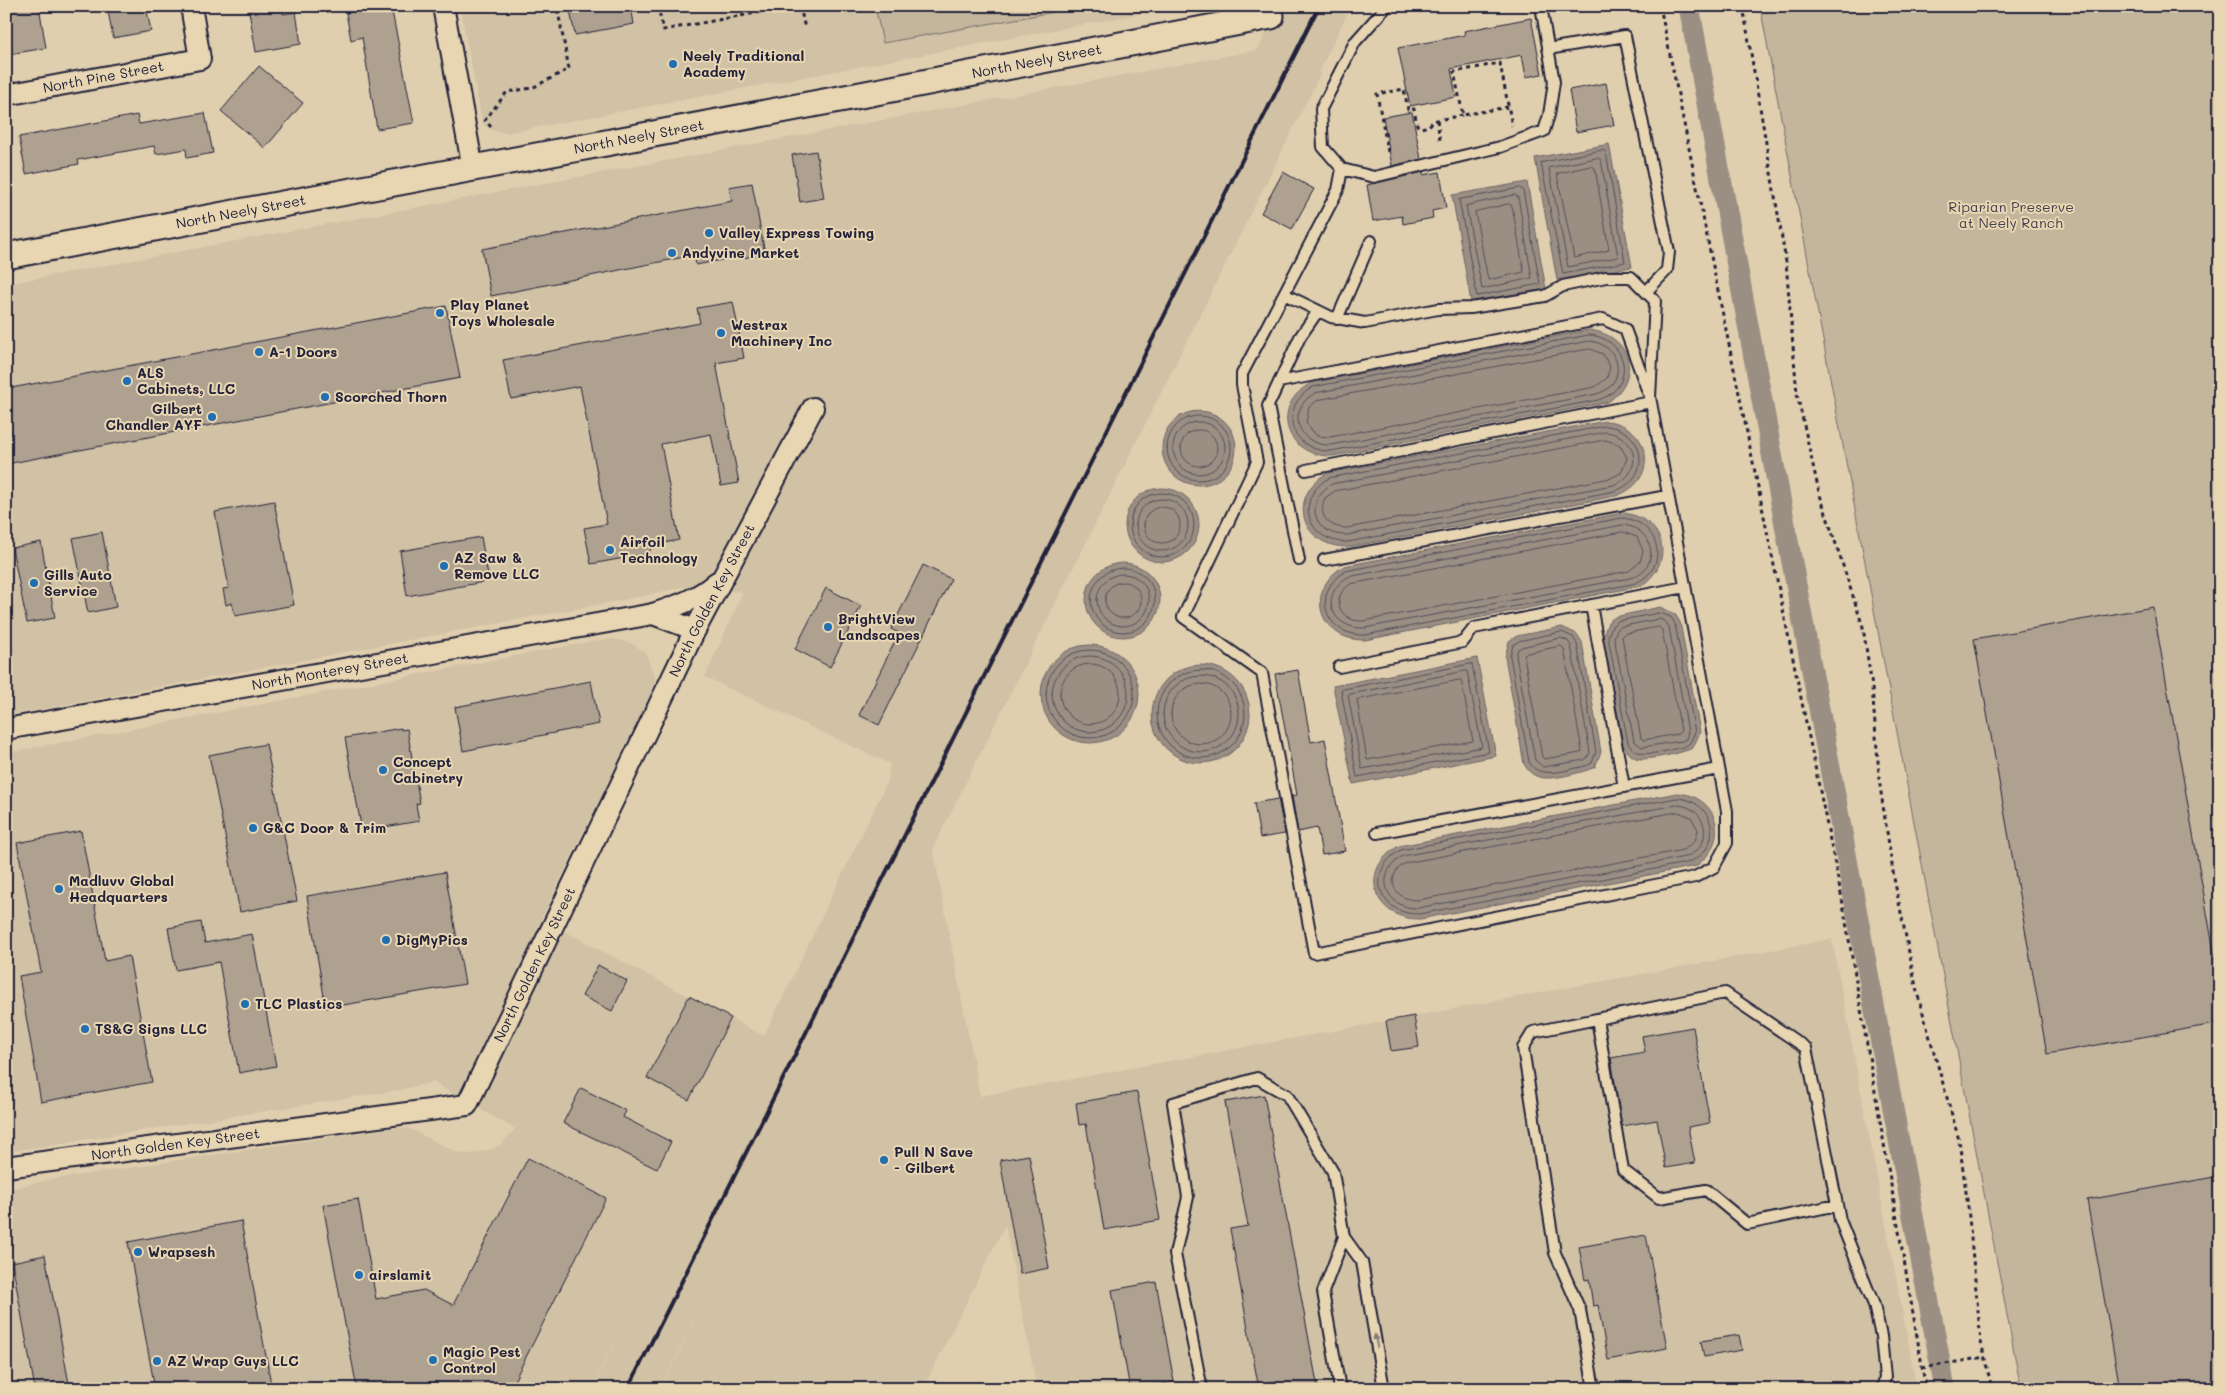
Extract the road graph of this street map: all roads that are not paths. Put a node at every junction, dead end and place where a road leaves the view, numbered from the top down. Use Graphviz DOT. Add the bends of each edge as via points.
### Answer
graph roads {
  1 [pos="191,6"];
  2 [pos="442,6"];
  3 [pos="1387,6"];
  4 [pos="1541,6"];
  5 [pos="1270,16"];
  6 [pos="1548,49"];
  7 [pos="6,95"];
  8 [pos="473,169"];
  9 [pos="1342,169"];
  10 [pos="1372,241"];
  11 [pos="6,256"];
  12 [pos="1646,292"];
  13 [pos="1284,294"];
  14 [pos="1318,311"];
  15 [pos="1337,319"];
  16 [pos="1279,382"];
  17 [pos="1650,400"];
  18 [pos="813,408"];
  19 [pos="1306,470"];
  20 [pos="1667,496"];
  21 [pos="1299,560"];
  22 [pos="1324,560"];
  23 [pos="724,576"];
  24 [pos="1685,587"];
  25 [pos="1591,605"];
  26 [pos="653,614"];
  27 [pos="695,630"];
  28 [pos="1339,667"];
  29 [pos="6,730"];
  30 [pos="1719,769"];
  31 [pos="1624,787"];
  32 [pos="1377,833"];
  33 [pos="1597,1019"];
  34 [pos="6,1167"];
  35 [pos="1837,1205"];
  36 [pos="1344,1237"];
  37 [pos="1202,1389"];
  38 [pos="1340,1389"];
  39 [pos="1384,1389"];
  40 [pos="1594,1389"];
  41 [pos="1882,1389"];
  1 -- 7 [label="street, North Pine Street" via="200,59"];
  2 -- 8 [label="street"];
  3 -- 9 [label="lane" via="1355,42 1321,109 1323,147"];
  4 -- 6 [label="lane"];
  5 -- 8 [label="street, North Neely Street"];
  6 -- 9 [label="lane" via="1554,82 1544,131 1464,156 1374,177"];
  6 -- 12 [label="lane" via="1625,36 1669,252 1667,270"];
  8 -- 11 [label="street, North Neely Street"];
  9 -- 13 [label="lane" via="1338,190"];
  10 -- 15 [label="lane"];
  12 -- 15 [label="lane" via="1631,277 1606,277 1564,286 1545,296 1471,308 1438,309 1365,323"];
  12 -- 17 [label="lane" via="1655,301"];
  13 -- 14 [label="lane"];
  13 -- 30 [label="lane" via="1242,374 1257,462 1183,617 1262,672 1314,954 1695,877 1714,866 1727,843 1727,811"];
  14 -- 15 [label="lane"];
  14 -- 16 [label="lane" via="1300,337"];
  16 -- 17 [label="lane" via="1603,319 1625,330"];
  16 -- 21 [label="lane" via="1268,406"];
  17 -- 19 [label="lane"];
  17 -- 20 [label="lane"];
  18 -- 23 [label="street, North Golden Key Street"];
  20 -- 22 [label="lane"];
  20 -- 24 [label="lane"];
  23 -- 26 [label="street, North Monterey Street" via="689,602"];
  23 -- 27 [label="street, North Golden Key Street"];
  24 -- 25 [label="lane"];
  24 -- 30 [label="lane"];
  25 -- 28 [label="lane" via="1474,628 1463,642"];
  25 -- 31 [label="lane"];
  26 -- 27 [label="street"];
  26 -- 29 [label="street, North Monterey Street"];
  27 -- 34 [label="street, North Golden Key Street" via="467,1105"];
  30 -- 31 [label="lane"];
  31 -- 32 [label="lane"];
  33 -- 35 [label="lane" via="1726,993 1806,1048"];
  33 -- 35 [label="lane" via="1623,1170 1659,1198 1706,1190 1747,1224"];
  33 -- 40 [label="lane" via="1533,1032 1524,1048 1555,1252 1580,1310"];
  35 -- 41 [label="lane" via="1874,1305 1885,1378"];
  36 -- 37 [label="lane" via="1333,1172 1287,1095 1257,1078 1173,1103 1188,1197 1175,1254"];
  36 -- 38 [label="lane" via="1323,1292"];
  39 -- 36 [label="lane, one-way" via="1362,1262"];
}
